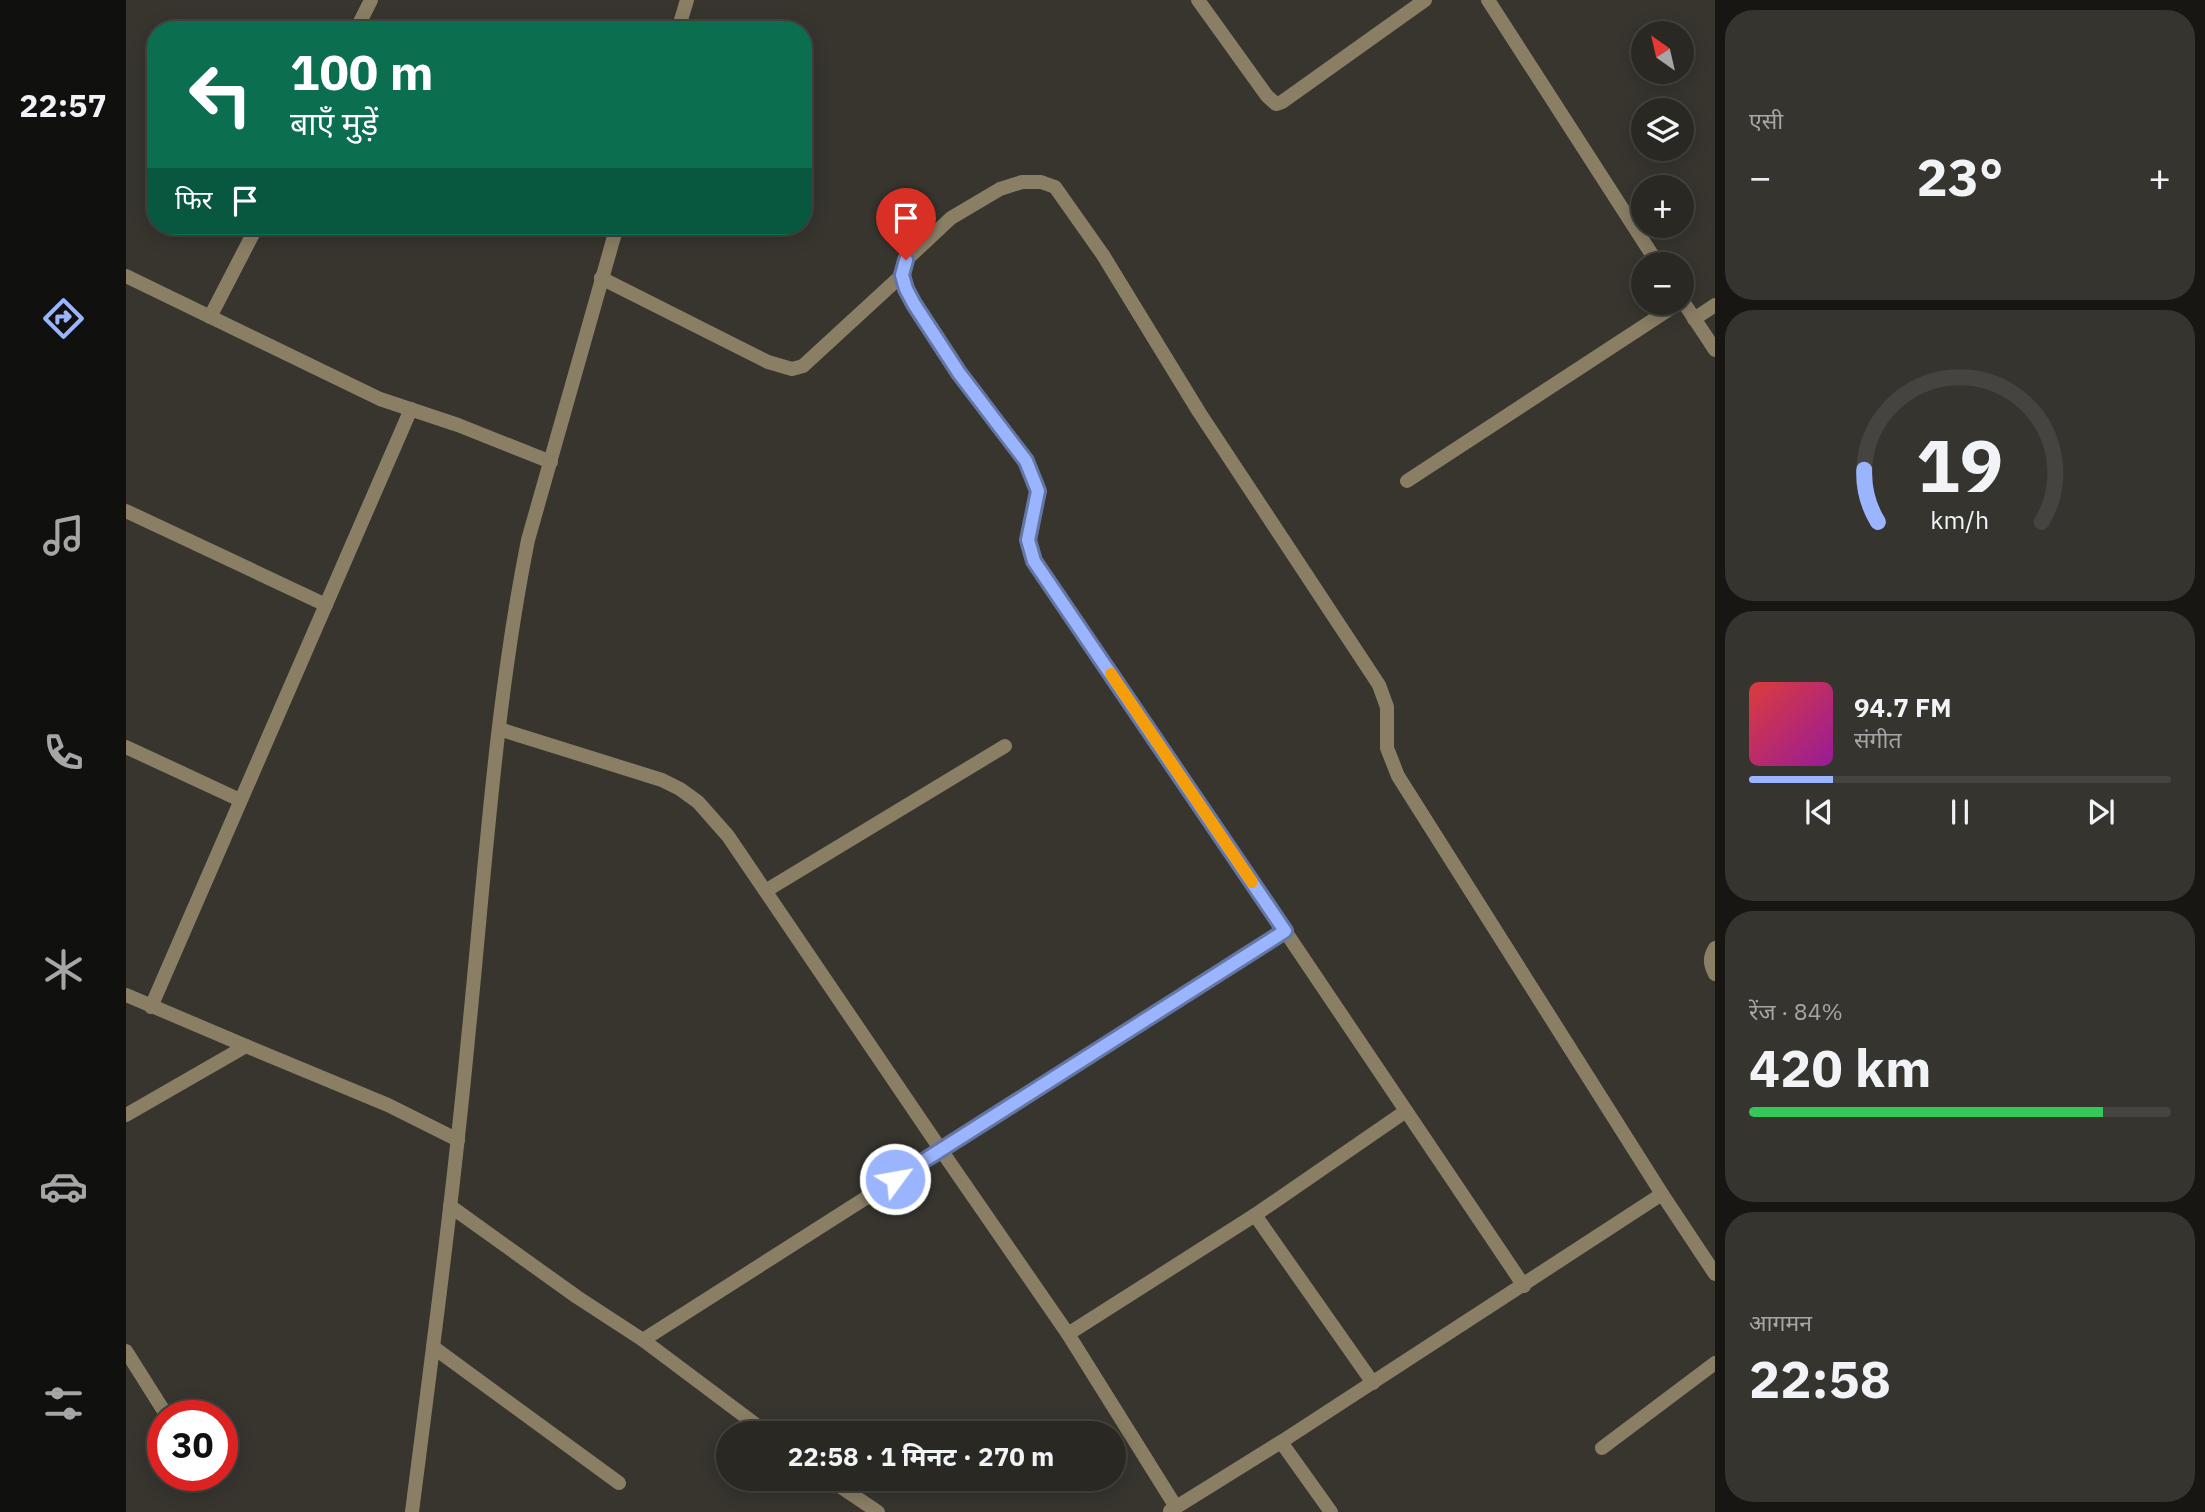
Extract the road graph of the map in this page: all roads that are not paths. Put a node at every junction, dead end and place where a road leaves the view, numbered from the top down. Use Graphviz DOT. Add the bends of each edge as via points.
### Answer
graph roads {
  1 [pos="371,0"];
  2 [pos="687,0"];
  3 [pos="1198,0"];
  4 [pos="1425,0"];
  5 [pos="1488,0"];
  6 [pos="360,21"];
  7 [pos="681,21"];
  8 [pos="252,235"];
  9 [pos="614,235"];
  10 [pos="1650,252"];
  11 [pos="902,275"];
  12 [pos="126,276"];
  13 [pos="601,278"];
  14 [pos="1715,305"];
  15 [pos="1660,315"];
  16 [pos="1691,315"];
  17 [pos="210,317"];
  18 [pos="1694,319"];
  19 [pos="1715,350"];
  20 [pos="411,409"];
  21 [pos="551,462"];
  22 [pos="1407,481"];
  23 [pos="126,511"];
  24 [pos="326,605"];
  25 [pos="499,729"];
  26 [pos="1005,746"];
  27 [pos="126,747"];
  28 [pos="240,800"];
  29 [pos="767,890"];
  30 [pos="1285,931"];
  31 [pos="1715,948"];
  32 [pos="1715,974"];
  33 [pos="126,995"];
  34 [pos="152,1007"];
  35 [pos="246,1046"];
  36 [pos="1406,1111"];
  37 [pos="126,1115"];
  38 [pos="458,1140"];
  39 [pos="942,1150"];
  40 [pos="1662,1194"];
  41 [pos="450,1206"];
  42 [pos="1255,1215"];
  43 [pos="1715,1274"];
  44 [pos="1524,1286"];
  45 [pos="1068,1334"];
  46 [pos="643,1340"];
  47 [pos="433,1347"];
  48 [pos="126,1351"];
  49 [pos="1715,1363"];
  50 [pos="1373,1383"];
  51 [pos="157,1400"];
  52 [pos="751,1421"];
  53 [pos="1281,1442"];
  54 [pos="1602,1448"];
  55 [pos="619,1483"];
  56 [pos="846,1491"];
  57 [pos="1172,1510"];
  58 [pos="412,1512"];
  59 [pos="877,1512"];
  60 [pos="1331,1512"];
  1 -- 6 [label="street"];
  2 -- 7 [label="street"];
  3 -- 4 [label="street" via="1276,104"];
  5 -- 10 [label="street"];
  8 -- 17 [label="street"];
  9 -- 13 [label="street"];
  11 -- 13 [label="street" via="803,366 793,369 768,362"];
  11 -- 30 [label="street" via="914,304 959,373 1026,461 1038,491 1028,540 1034,561"];
  11 -- 40 [label="street" via="906,260 976,201 1022,182 1055,187 1379,685 1387,707 1387,748 1398,776"];
  12 -- 17 [label="street"];
  13 -- 21 [label="street"];
  14 -- 18 [label="street"];
  15 -- 22 [label="street"];
  16 -- 18 [label="street"];
  17 -- 20 [label="street" via="380,399"];
  18 -- 19 [label="street"];
  20 -- 21 [label="street"];
  20 -- 24 [label="street"];
  21 -- 25 [label="street" via="520,578"];
  23 -- 24 [label="street"];
  24 -- 28 [label="street"];
  25 -- 29 [label="street" via="680,789 728,836"];
  25 -- 38 [label="street"];
  26 -- 29 [label="street"];
  27 -- 28 [label="street"];
  28 -- 34 [label="street"];
  29 -- 39 [label="street"];
  30 -- 36 [label="street"];
  30 -- 39 [label="street"];
  31 -- 32 [label="street" via="1710,956"];
  33 -- 34 [label="street"];
  34 -- 35 [label="street"];
  35 -- 37 [label="street"];
  35 -- 38 [label="street" via="388,1105"];
  36 -- 42 [label="street"];
  36 -- 44 [label="street"];
  38 -- 41 [label="street"];
  39 -- 45 [label="street"];
  39 -- 46 [label="street"];
  40 -- 43 [label="street"];
  40 -- 44 [label="street"];
  41 -- 46 [label="street"];
  41 -- 47 [label="street"];
  42 -- 45 [label="street"];
  42 -- 50 [label="street"];
  44 -- 50 [label="street"];
  45 -- 57 [label="street"];
  46 -- 52 [label="street"];
  47 -- 55 [label="street"];
  47 -- 58 [label="street"];
  48 -- 51 [label="street"];
  49 -- 54 [label="street"];
  50 -- 53 [label="street"];
  53 -- 57 [label="street"];
  53 -- 60 [label="street"];
  56 -- 59 [label="street"];
}
